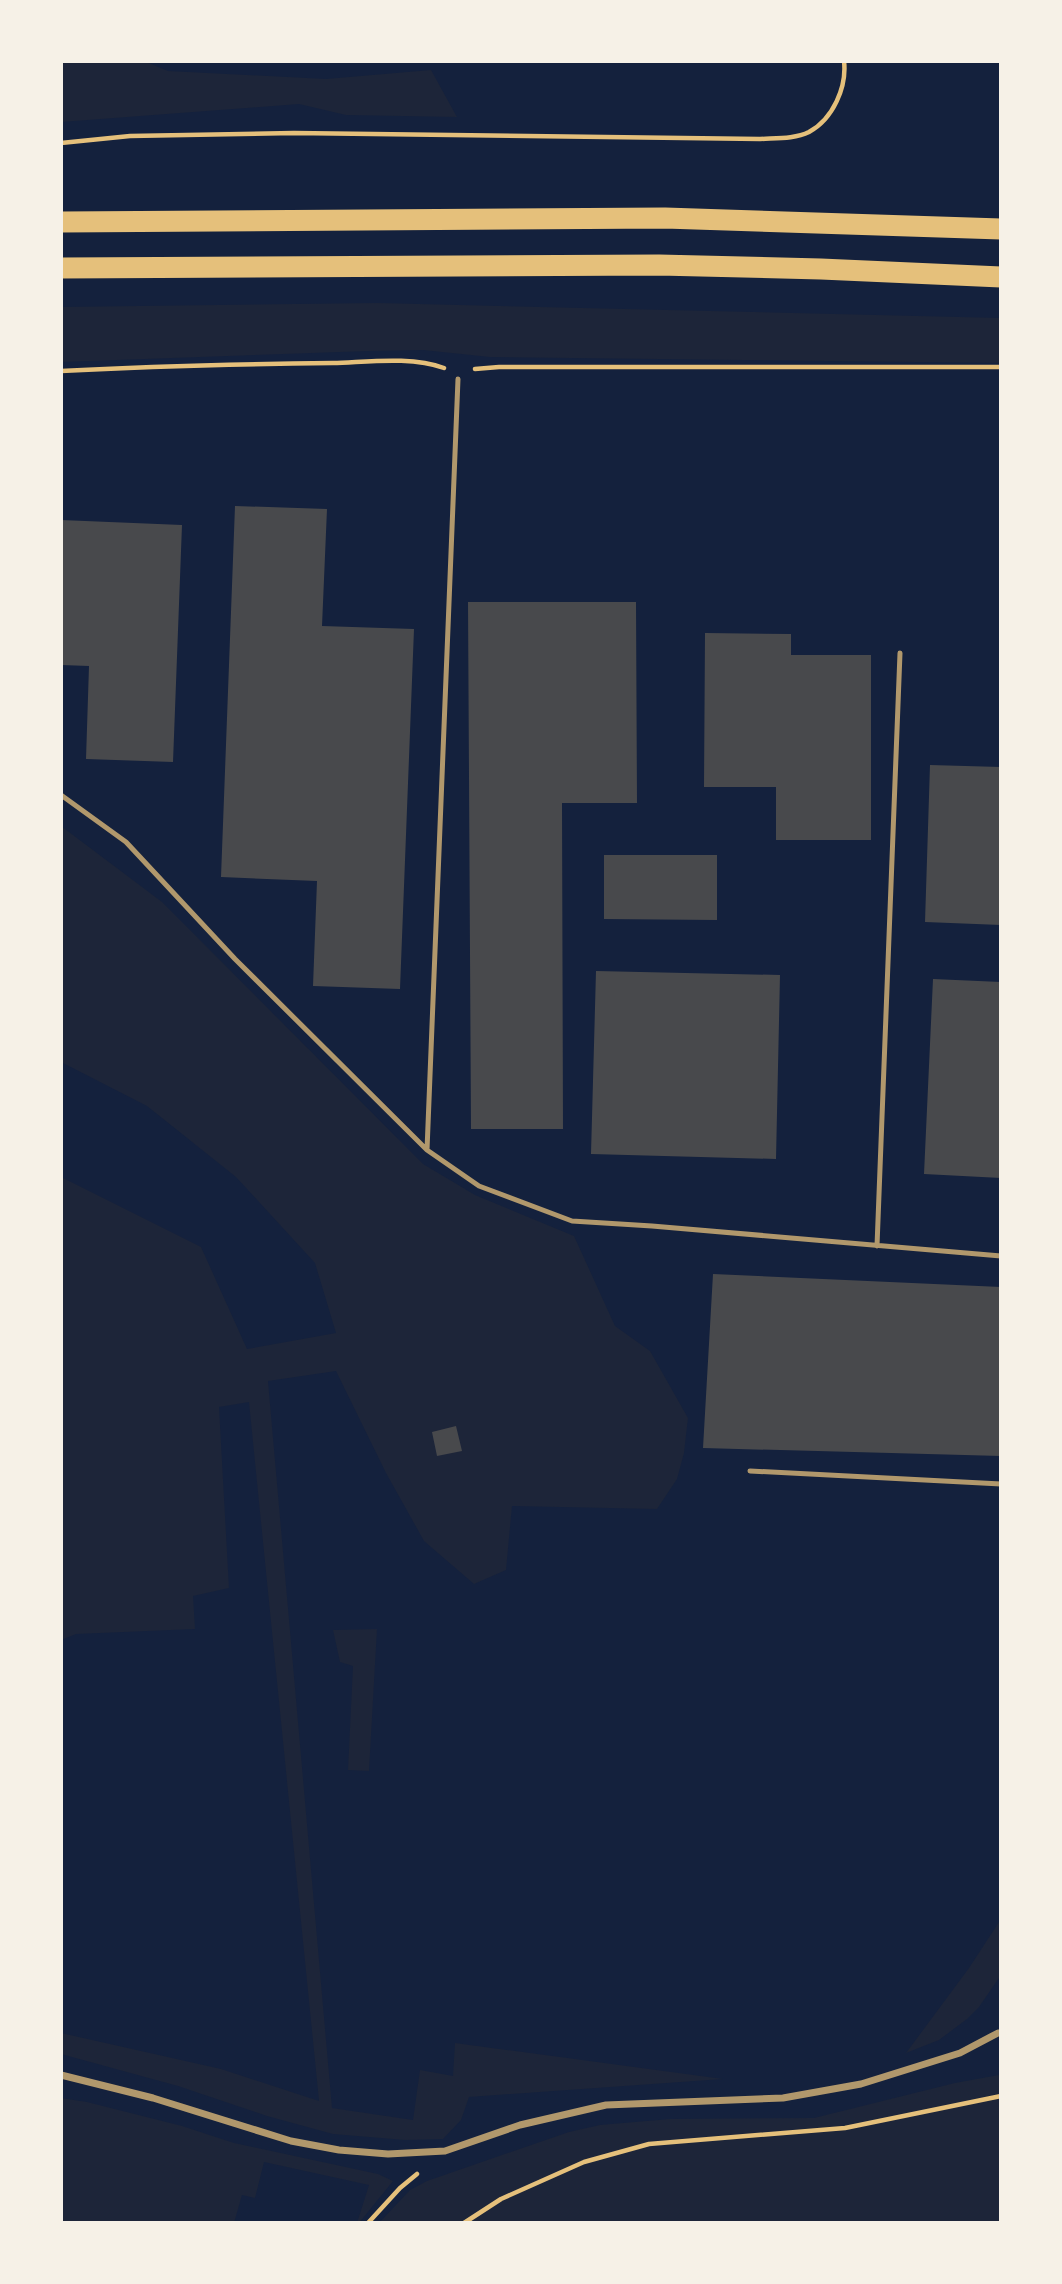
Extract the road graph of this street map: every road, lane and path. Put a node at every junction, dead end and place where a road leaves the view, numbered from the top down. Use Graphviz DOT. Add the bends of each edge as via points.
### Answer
graph roads {
  1 [pos="844,61"];
  2 [pos="61,143"];
  3 [pos="61,222"];
  4 [pos="1001,229"];
  5 [pos="61,268"];
  6 [pos="1001,277"];
  7 [pos="1001,367"];
  8 [pos="61,372"];
  9 [pos="458,379"];
  10 [pos="900,653"];
  11 [pos="61,795"];
  12 [pos="427,1150"];
  13 [pos="877,1246"];
  14 [pos="1001,1256"];
  15 [pos="750,1471"];
  16 [pos="1001,1484"];
  17 [pos="1000,2033"];
  18 [pos="61,2076"];
  19 [pos="1001,2096"];
  20 [pos="444,2151"];
  21 [pos="368,2223"];
  22 [pos="464,2223"];
  1 -- 2 [label="path" via="841,92 832,109 809,132 791,137 294,133 130,136"];
  3 -- 4 [label="highway" via="665,218"];
  5 -- 6 [label="highway" via="659,265"];
  7 -- 9 [label="path" via="499,367 475,369"];
  8 -- 9 [label="path" via="391,362 430,363"];
  9 -- 12 [label="lane"];
  10 -- 13 [label="lane"];
  11 -- 12 [label="lane" via="125,842"];
  12 -- 13 [label="lane" via="479,1186 572,1221"];
  13 -- 14 [label="lane"];
  15 -- 16 [label="lane"];
  17 -- 20 [label="street" via="960,2053 861,2084 783,2098 606,2105 520,2125"];
  18 -- 20 [label="street" via="153,2098 291,2141 388,2154"];
  19 -- 22 [label="path" via="845,2128 649,2144 584,2162 501,2199"];
  20 -- 21 [label="path"];
}
